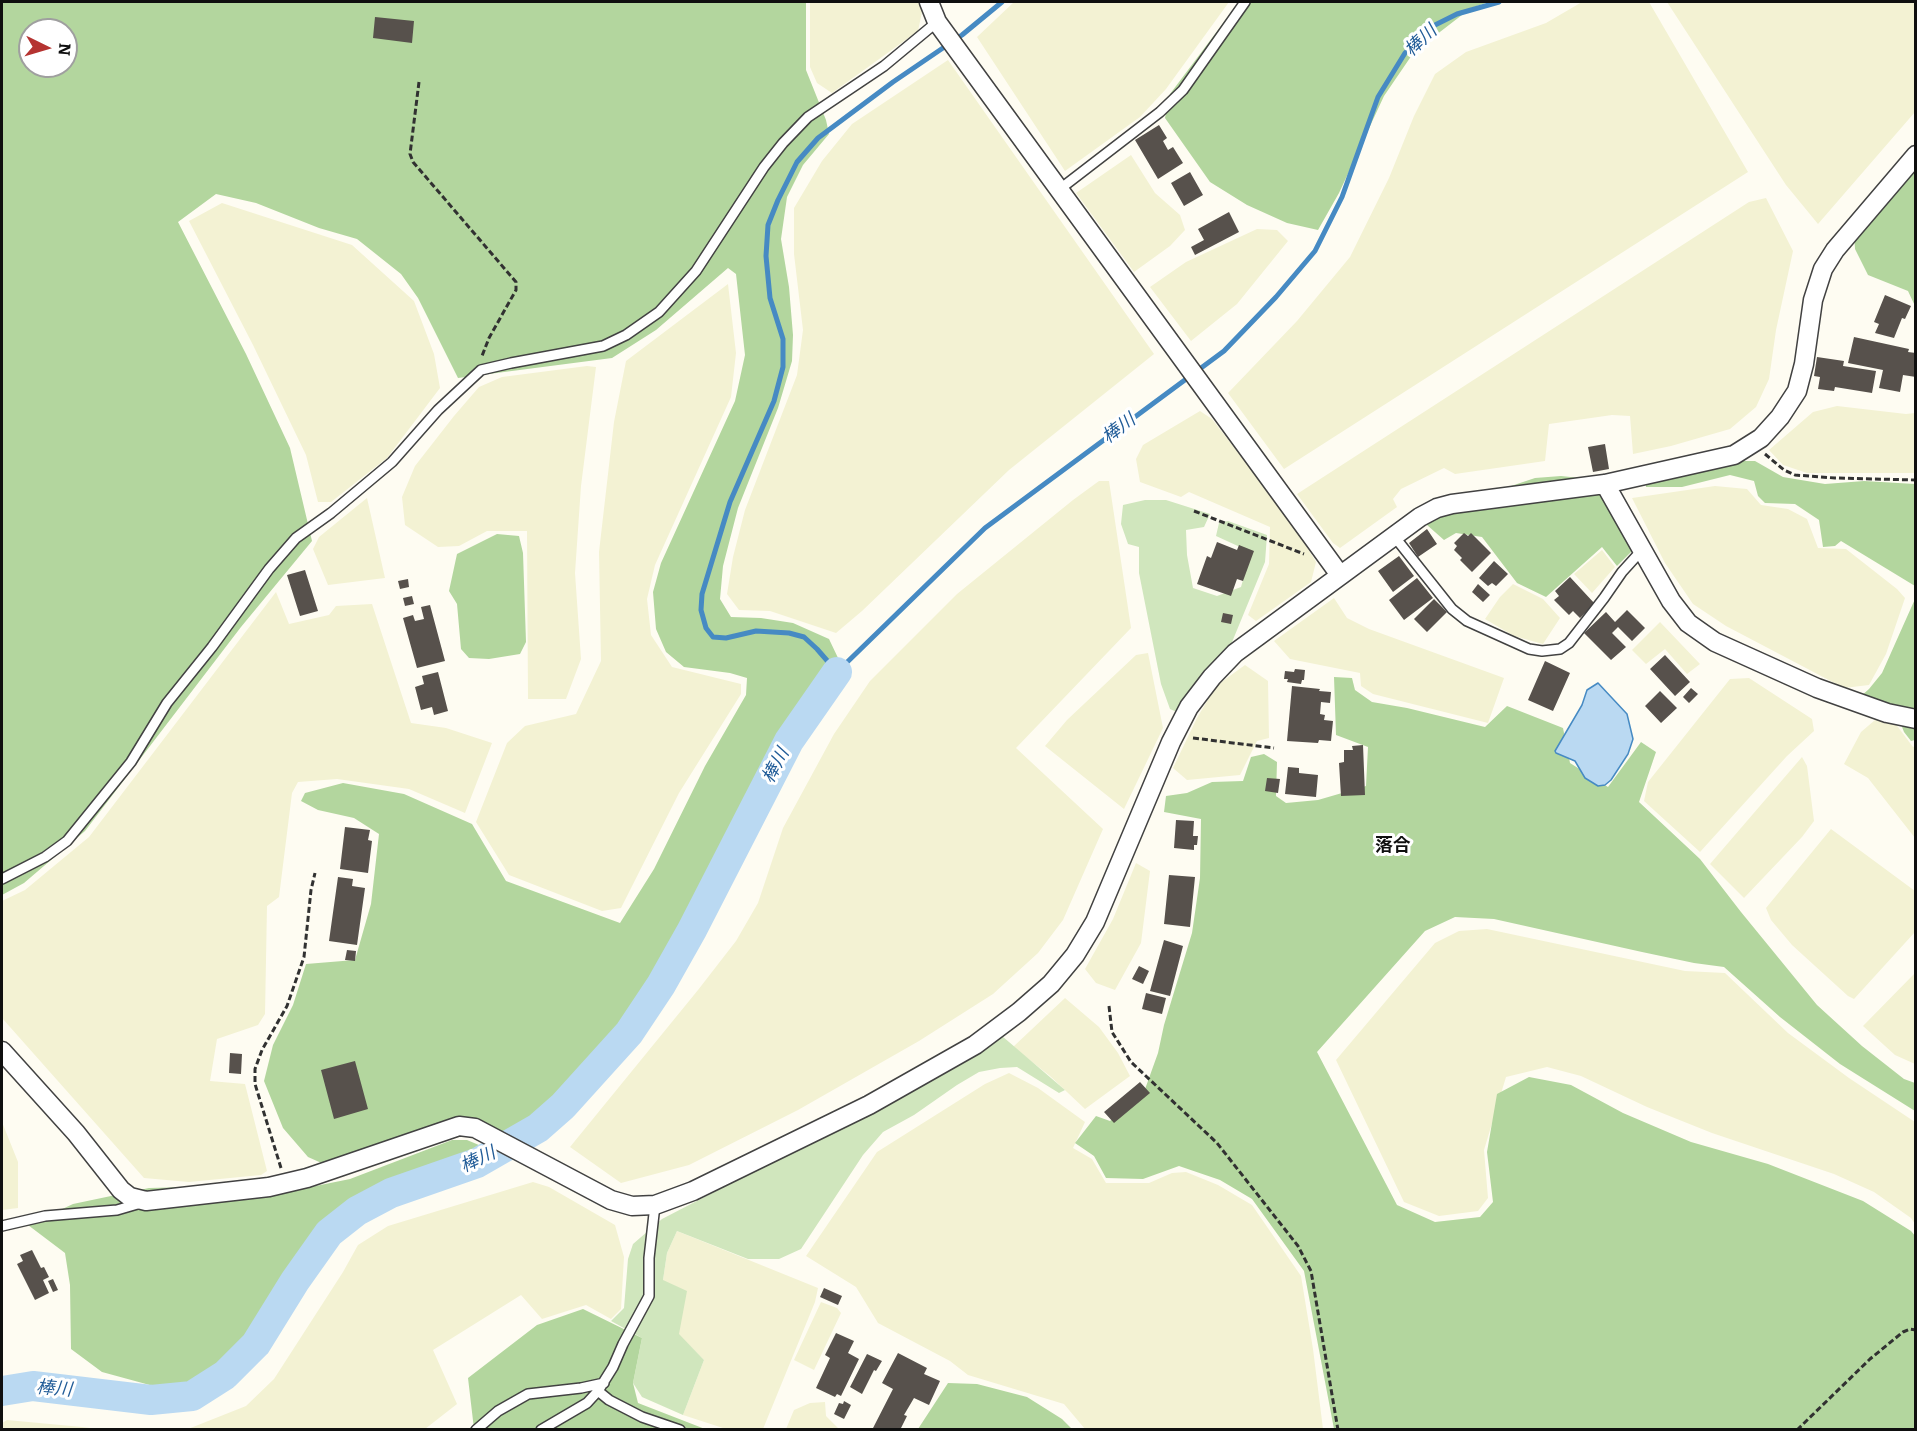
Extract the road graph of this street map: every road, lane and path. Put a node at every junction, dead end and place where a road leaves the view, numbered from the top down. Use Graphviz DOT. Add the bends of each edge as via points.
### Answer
graph roads {
  1 [pos="929,2"];
  2 [pos="1245,2"];
  3 [pos="937,22"];
  4 [pos="419,82"];
  5 [pos="1916,155"];
  6 [pos="1060,189"];
  7 [pos="481,370"];
  8 [pos="1753,442"];
  9 [pos="1916,480"];
  10 [pos="1605,484"];
  11 [pos="1194,511"];
  12 [pos="1394,536"];
  13 [pos="1642,550"];
  14 [pos="1336,569"];
  15 [pos="1916,719"];
  16 [pos="1192,738"];
  17 [pos="1274,748"];
  18 [pos="315,873"];
  19 [pos="2,879"];
  20 [pos="1109,1006"];
  21 [pos="2,1051"];
  22 [pos="285,1183"];
  23 [pos="146,1201"];
  24 [pos="655,1206"];
  25 [pos="2,1226"];
  26 [pos="1916,1330"];
  27 [pos="601,1387"];
  28 [pos="476,1430"];
  29 [pos="541,1430"];
  30 [pos="680,1430"];
  31 [pos="1338,1430"];
  32 [pos="1797,1430"];
  1 -- 3 [label="street"];
  2 -- 6 [label="lane" via="1183,90"];
  3 -- 6 [label="street"];
  3 -- 7 [label="lane" via="884,66 808,117 783,143 696,271 659,312 603,346"];
  4 -- 7 [label="path" via="410,154 413,162 516,282 516,290 482,352"];
  5 -- 8 [label="street" via="1823,269 1813,300 1797,391 1780,417"];
  6 -- 14 [label="street"];
  7 -- 19 [label="lane" via="438,410 392,462 296,538 167,703 131,762 67,841"];
  8 -- 9 [label="path" via="1774,463 1796,475"];
  8 -- 10 [label="street" via="1734,455"];
  10 -- 12 [label="street" via="1444,506"];
  10 -- 13 [label="street"];
  11 -- 14 [label="path"];
  12 -- 13 [label="lane" via="1452,609 1467,621 1542,651 1560,649 1569,643"];
  12 -- 14 [label="street"];
  13 -- 15 [label="street" via="1688,623 1714,642 1817,688"];
  14 -- 24 [label="street" via="1235,653 1189,707 1095,922 1051,984 975,1045 869,1105"];
  16 -- 17 [label="path"];
  18 -- 22 [label="path" via="304,957 287,1006 255,1069 255,1084"];
  20 -- 31 [label="path" via="1112,1032 1131,1062 1217,1143 1298,1246 1311,1271"];
  21 -- 23 [label="street" via="121,1190"];
  22 -- 23 [label="street"];
  22 -- 24 [label="street" via="459,1125 475,1128 610,1200 632,1206"];
  23 -- 25 [label="lane" via="117,1210 45,1216"];
  24 -- 27 [label="lane" via="649,1296"];
  26 -- 32 [label="path" via="1903,1332 1870,1359"];
  27 -- 28 [label="lane" via="528,1394 498,1411"];
  27 -- 29 [label="lane" via="586,1403"];
  27 -- 30 [label="lane" via="609,1400"];
}
